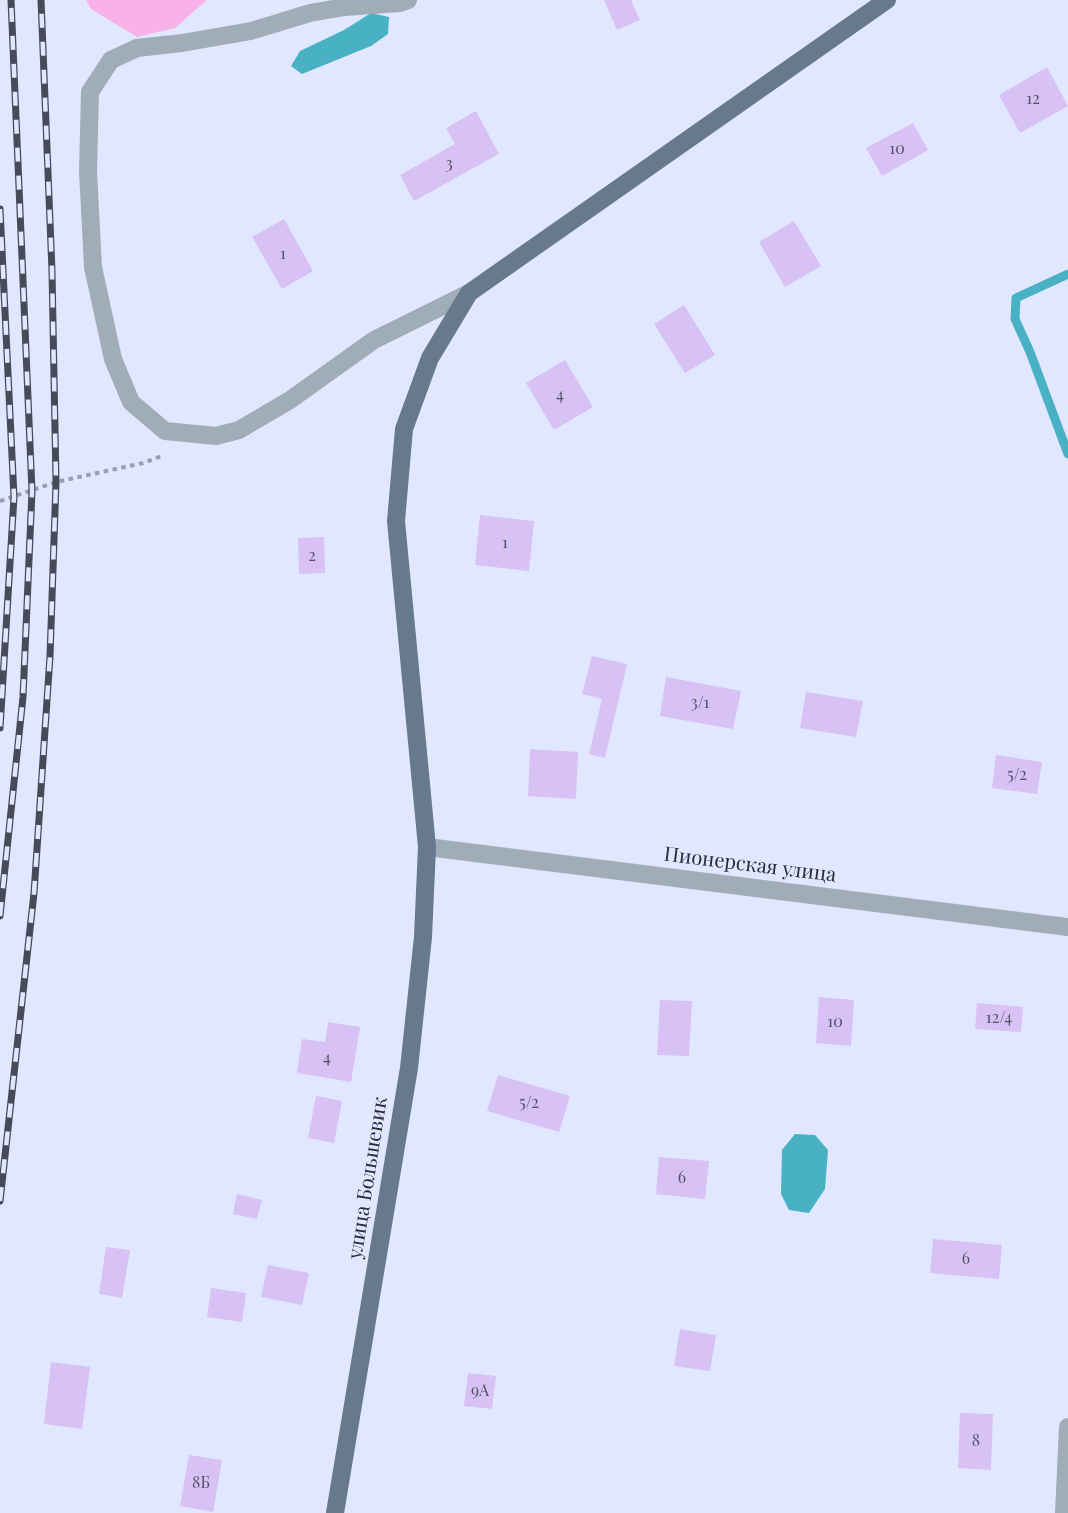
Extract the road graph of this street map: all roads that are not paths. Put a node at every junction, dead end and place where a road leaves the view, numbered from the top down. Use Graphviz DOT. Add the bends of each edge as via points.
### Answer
graph roads {
  1 [pos="408,0"];
  2 [pos="887,0"];
  3 [pos="469,293"];
  4 [pos="427,847"];
  5 [pos="1068,927"];
  6 [pos="1068,1427"];
  7 [pos="336,1513"];
  8 [pos="1064,1513"];
  1 -- 3 [label="street" via="310,13 251,31 137,48 111,60 90,92 88,171 93,267 113,359 130,402 165,431 216,436 239,430 290,400 374,340"];
  2 -- 3 [label="main road"];
  3 -- 4 [label="main road, улица Большевик" via="430,358 404,429 396,521"];
  4 -- 5 [label="street, Пионерская улица"];
  4 -- 7 [label="main road, улица Большевик" via="423,937 409,1068"];
  6 -- 8 [label="street"];
}
